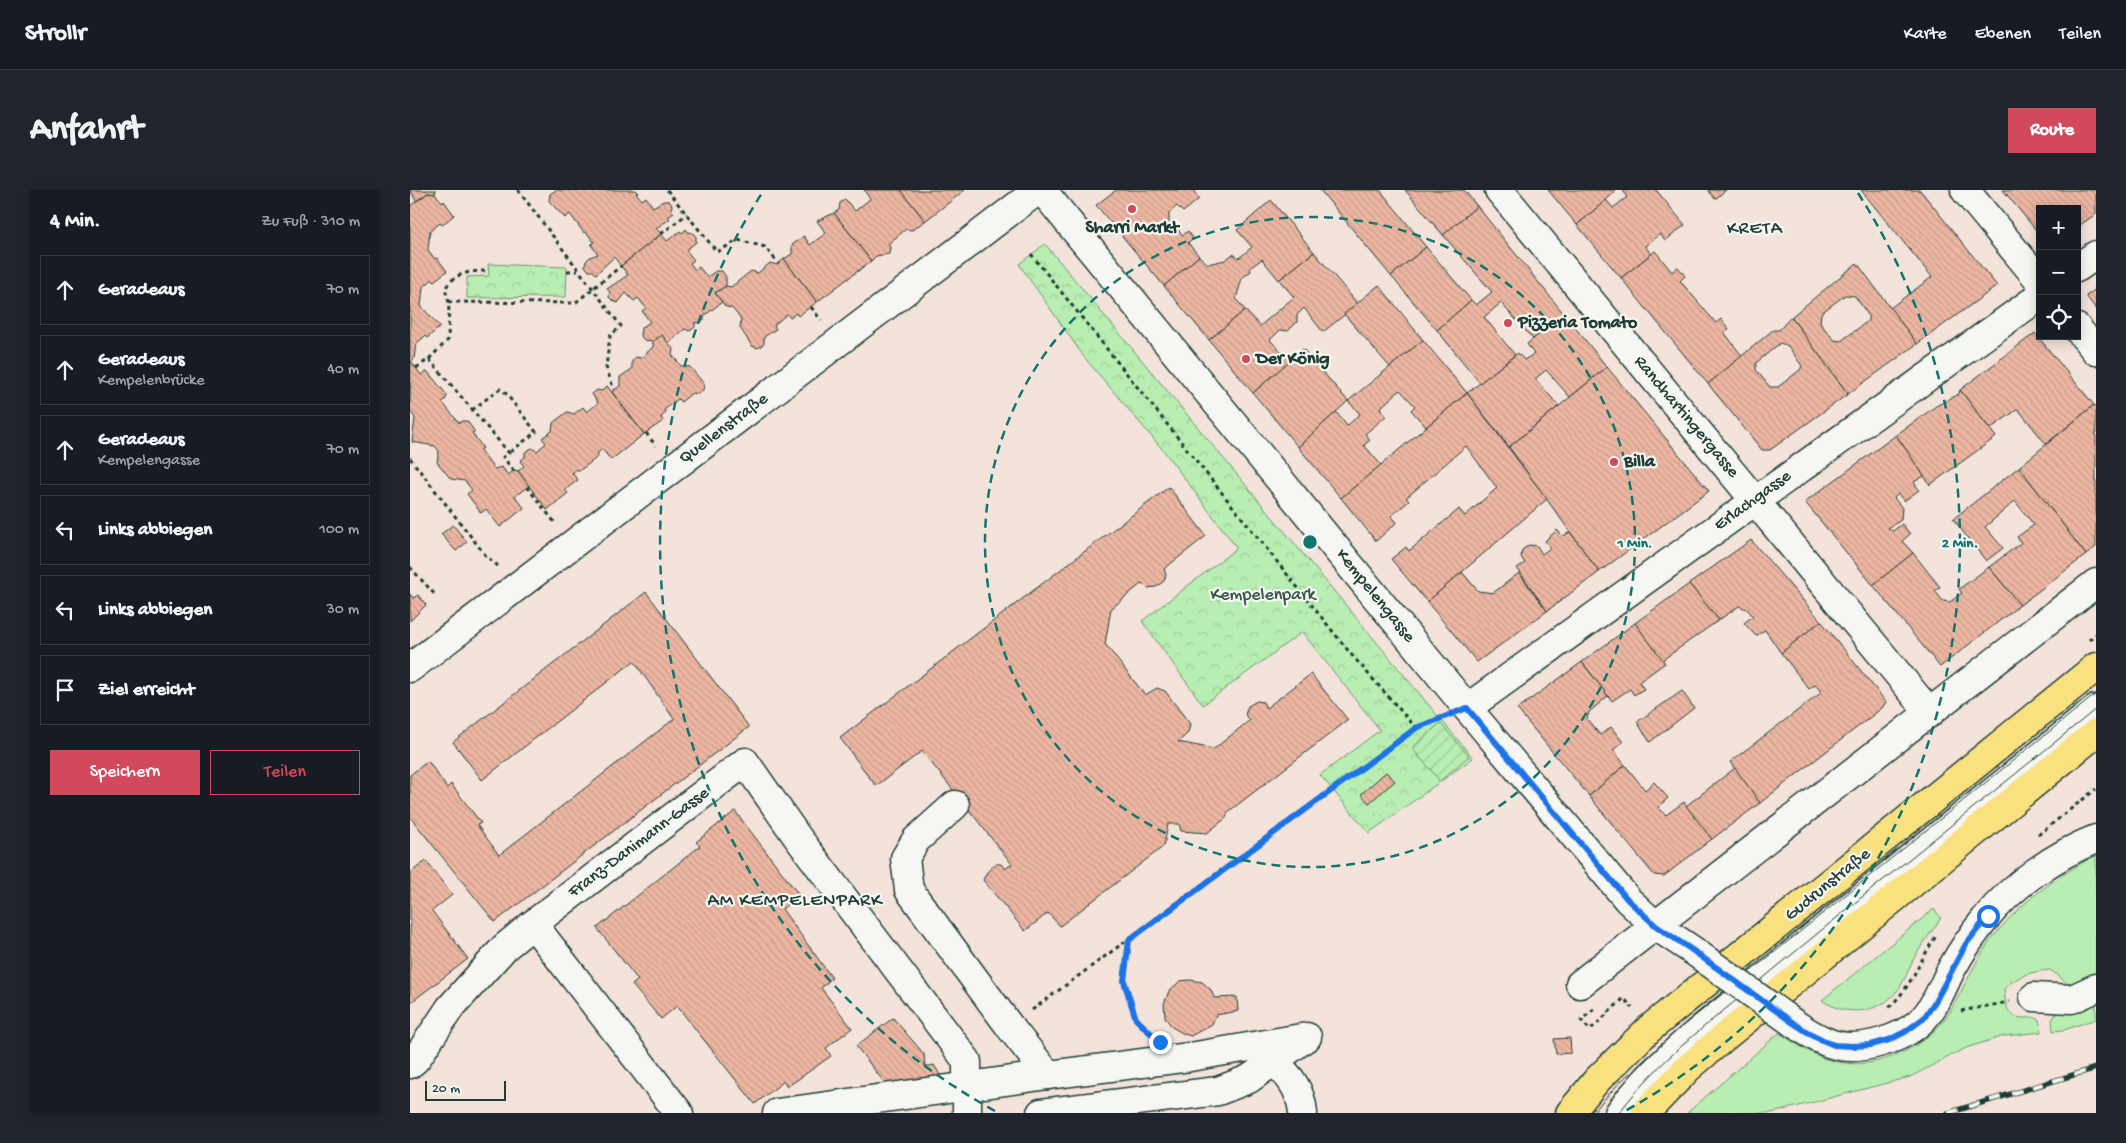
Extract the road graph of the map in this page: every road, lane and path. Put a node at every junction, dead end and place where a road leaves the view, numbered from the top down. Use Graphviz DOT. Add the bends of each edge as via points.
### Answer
graph roads {
  1 [pos="518,190"];
  2 [pos="667,190"];
  3 [pos="1038,190"];
  4 [pos="1042,190"];
  5 [pos="1498,190"];
  6 [pos="1966,190"];
  7 [pos="687,214"];
  8 [pos="661,234"];
  9 [pos="1031,254"];
  10 [pos="2096,255"];
  11 [pos="778,264"];
  12 [pos="2081,265"];
  13 [pos="621,266"];
  14 [pos="488,271"];
  15 [pos="567,271"];
  16 [pos="579,271"];
  17 [pos="2036,276"];
  18 [pos="592,289"];
  19 [pos="2036,299"];
  20 [pos="450,302"];
  21 [pos="2081,333"];
  22 [pos="2096,351"];
  23 [pos="429,359"];
  24 [pos="416,368"];
  25 [pos="614,390"];
  26 [pos="472,410"];
  27 [pos="509,453"];
  28 [pos="410,458"];
  29 [pos="514,471"];
  30 [pos="527,488"];
  31 [pos="1755,500"];
  32 [pos="573,544"];
  33 [pos="410,567"];
  34 [pos="2096,583"];
  35 [pos="519,585"];
  36 [pos="436,596"];
  37 [pos="2096,667"];
  38 [pos="410,668"];
  39 [pos="1467,708"];
  40 [pos="2096,709"];
  41 [pos="1930,713"];
  42 [pos="1416,728"];
  43 [pos="2096,733"];
  44 [pos="955,805"];
  45 [pos="2096,839"];
  46 [pos="533,924"];
  47 [pos="1656,926"];
  48 [pos="1129,940"];
  49 [pos="1580,984"];
  50 [pos="2096,988"];
  51 [pos="2034,997"];
  52 [pos="1595,1008"];
  53 [pos="1634,1010"];
  54 [pos="1924,1018"];
  55 [pos="1010,1027"];
  56 [pos="1176,1058"];
  57 [pos="1274,1062"];
  58 [pos="410,1064"];
  59 [pos="1048,1075"];
  60 [pos="967,1086"];
  61 [pos="678,1113"];
  62 [pos="776,1113"];
  63 [pos="967,1113"];
  64 [pos="1042,1113"];
  65 [pos="1303,1113"];
  66 [pos="1570,1113"];
  67 [pos="1619,1113"];
  68 [pos="1645,1113"];
  1 -- 16 [label="path"];
  2 -- 7 [label="path"];
  3 -- 32 [label="street, Quellenstraße"];
  4 -- 39 [label="street, Kempelengasse"];
  5 -- 31 [label="street, Randhartingergasse"];
  6 -- 17 [label="street"];
  7 -- 8 [label="path"];
  7 -- 11 [label="path" via="717,252 738,240 765,247"];
  9 -- 42 [label="path" via="1344,645"];
  10 -- 12 [label="street"];
  13 -- 18 [label="path"];
  14 -- 20 [label="path" via="466,271 447,285 445,289"];
  15 -- 16 [label="path"];
  16 -- 18 [label="path"];
  18 -- 20 [label="path" via="575,303"];
  18 -- 25 [label="path" via="621,326 610,336 606,367"];
  19 -- 31 [label="street, Erlachgasse"];
  20 -- 23 [label="path" via="448,340"];
  21 -- 22 [label="street"];
  23 -- 24 [label="path"];
  23 -- 26 [label="path"];
  26 -- 27 [label="path"];
  26 -- 27 [label="path" via="500,389 504,391 536,432"];
  27 -- 29 [label="path" via="503,457"];
  28 -- 35 [label="path" via="486,556"];
  30 -- 32 [label="path"];
  31 -- 39 [label="street, Erlachgasse"];
  31 -- 41 [label="street, Randhartingergasse"];
  32 -- 35 [label="street, Quellenstraße"];
  33 -- 36 [label="path"];
  34 -- 41 [label="street"];
  35 -- 38 [label="street, Quellenstraße"];
  37 -- 66 [label="main road, Gudrunstraße" via="1649,1029 1597,1080"];
  39 -- 42 [label="path"];
  39 -- 47 [label="street, Kempelengasse" via="1628,900"];
  40 -- 67 [label="street" via="1681,1047 1645,1080"];
  41 -- 47 [label="street"];
  42 -- 48 [label="path"];
  43 -- 68 [label="main road" via="1722,1039 1688,1068"];
  44 -- 55 [label="street" via="916,840 905,858 909,890"];
  45 -- 54 [label="street" via="2044,866 1988,916 1966,944"];
  46 -- 58 [label="street, Franz-Danimann-Gasse" via="505,946 450,1008"];
  46 -- 60 [label="street, Franz-Danimann-Gasse" via="745,762 798,838 967,1061"];
  46 -- 61 [label="street"];
  47 -- 49 [label="street"];
  47 -- 54 [label="street, Kempelengasse, bridge" via="1792,1022 1834,1045 1871,1045 1889,1040"];
  48 -- 55 [label="path"];
  48 -- 56 [label="path" via="1124,981 1136,1019"];
  50 -- 51 [label="street" via="2072,999"];
  51 -- 54 [label="path"];
  52 -- 53 [label="path" via="1581,1020 1590,1030 1624,998"];
  55 -- 59 [label="street"];
  56 -- 57 [label="street" via="1307,1037"];
  56 -- 59 [label="street"];
  57 -- 64 [label="street" via="1250,1079 1218,1091"];
  57 -- 65 [label="street" via="1291,1077 1302,1101"];
  59 -- 60 [label="street"];
  60 -- 62 [label="street"];
  60 -- 63 [label="street"];
}
